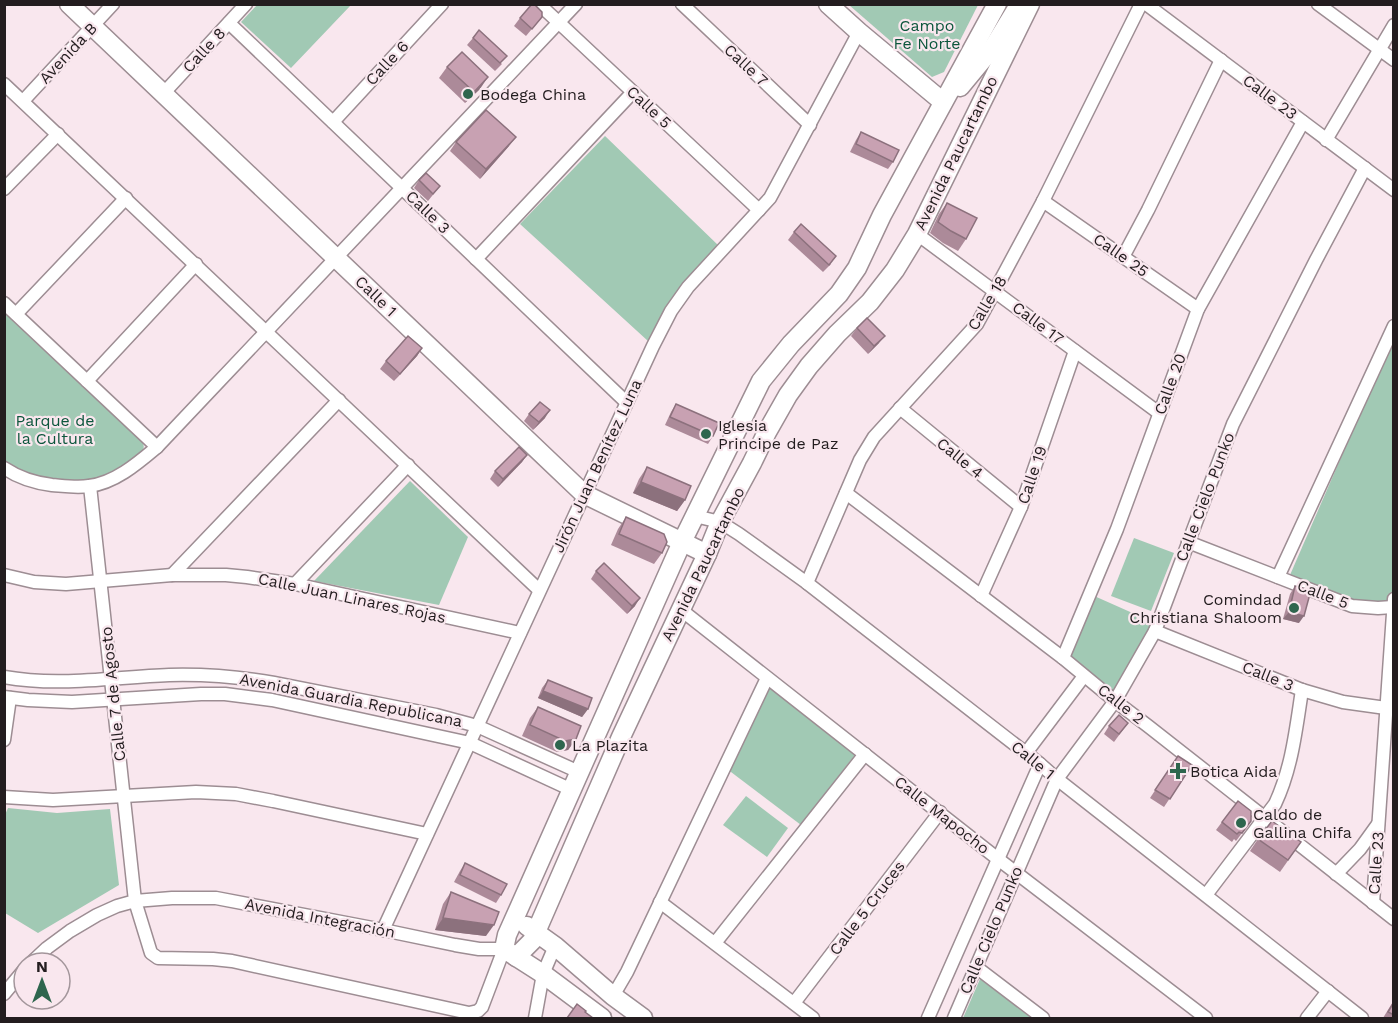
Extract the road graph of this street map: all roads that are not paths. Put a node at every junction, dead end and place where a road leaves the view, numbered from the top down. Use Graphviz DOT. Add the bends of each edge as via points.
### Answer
graph roads {
  1 [pos="69,4"];
  2 [pos="113,4"];
  3 [pos="246,4"];
  4 [pos="442,4"];
  5 [pos="540,4"];
  6 [pos="576,4"];
  7 [pos="682,4"];
  8 [pos="828,4"];
  9 [pos="997,4"];
  10 [pos="1019,4"];
  11 [pos="1030,4"];
  12 [pos="1141,4"];
  13 [pos="1146,4"];
  14 [pos="1317,4"];
  15 [pos="229,23"];
  16 [pos="559,23"];
  17 [pos="1394,25"];
  18 [pos="92,27"];
  19 [pos="859,32"];
  20 [pos="1380,50"];
  21 [pos="1221,60"];
  22 [pos="1394,60"];
  23 [pos="4,84"];
  24 [pos="633,92"];
  25 [pos="162,95"];
  26 [pos="23,101"];
  27 [pos="943,102"];
  28 [pos="333,122"];
  29 [pos="1303,122"];
  30 [pos="810,125"];
  31 [pos="58,134"];
  32 [pos="1326,140"];
  33 [pos="1365,168"];
  34 [pos="402,188"];
  35 [pos="4,189"];
  36 [pos="1394,190"];
  37 [pos="126,198"];
  38 [pos="1043,201"];
  39 [pos="759,210"];
  40 [pos="917,234"];
  41 [pos="1123,257"];
  42 [pos="336,258"];
  43 [pos="476,259"];
  44 [pos="196,264"];
  45 [pos="995,291"];
  46 [pos="4,303"];
  47 [pos="1198,309"];
  48 [pos="16,314"];
  49 [pos="1394,326"];
  50 [pos="266,331"];
  51 [pos="1075,351"];
  52 [pos="87,381"];
  53 [pos="339,400"];
  54 [pos="626,402"];
  55 [pos="900,408"];
  56 [pos="1159,413"];
  57 [pos="157,447"];
  58 [pos="408,465"];
  59 [pos="4,468"];
  60 [pos="90,486"];
  61 [pos="846,493"];
  62 [pos="584,494"];
  63 [pos="1021,507"];
  64 [pos="695,516"];
  65 [pos="720,522"];
  66 [pos="1188,542"];
  67 [pos="682,543"];
  68 [pos="707,554"];
  69 [pos="4,575"];
  70 [pos="172,575"];
  71 [pos="1278,577"];
  72 [pos="100,582"];
  73 [pos="295,584"];
  74 [pos="807,584"];
  75 [pos="539,591"];
  76 [pos="981,596"];
  77 [pos="1394,598"];
  78 [pos="1393,607"];
  79 [pos="680,609"];
  80 [pos="1155,631"];
  81 [pos="520,633"];
  82 [pos="1063,658"];
  83 [pos="1084,676"];
  84 [pos="4,677"];
  85 [pos="767,678"];
  86 [pos="111,680"];
  87 [pos="1302,690"];
  88 [pos="8,698"];
  89 [pos="113,699"];
  90 [pos="1115,701"];
  91 [pos="1386,708"];
  92 [pos="477,726"];
  93 [pos="4,740"];
  94 [pos="470,743"];
  95 [pos="1026,753"];
  96 [pos="865,754"];
  97 [pos="1040,764"];
  98 [pos="579,772"];
  99 [pos="1057,779"];
  100 [pos="572,790"];
  101 [pos="124,796"];
  102 [pos="4,797"];
  103 [pos="940,812"];
  104 [pos="1265,818"];
  105 [pos="1378,824"];
  106 [pos="427,834"];
  107 [pos="998,860"];
  108 [pos="1016,872"];
  109 [pos="1336,874"];
  110 [pos="1206,895"];
  111 [pos="135,902"];
  112 [pos="660,902"];
  113 [pos="1373,903"];
  114 [pos="1394,919"];
  115 [pos="512,923"];
  116 [pos="383,930"];
  117 [pos="536,932"];
  118 [pos="715,943"];
  119 [pos="555,946"];
  120 [pos="45,951"];
  121 [pos="510,953"];
  122 [pos="976,968"];
  123 [pos="543,974"];
  124 [pos="1328,992"];
  125 [pos="613,996"];
  126 [pos="794,1003"];
  127 [pos="535,1018"];
  128 [pos="602,1018"];
  129 [pos="643,1018"];
  130 [pos="813,1018"];
  131 [pos="928,1018"];
  132 [pos="954,1018"];
  133 [pos="1043,1018"];
  134 [pos="1206,1018"];
  135 [pos="1308,1018"];
  136 [pos="1362,1018"];
  1 -- 18 [label="main road, Calle 1"];
  2 -- 18 [label="street, Avenida B"];
  3 -- 15 [label="street, Calle 8"];
  4 -- 28 [label="street, Calle 6"];
  5 -- 16 [label="street, Calle 5"];
  6 -- 16 [label="street"];
  7 -- 30 [label="street, Calle 7"];
  8 -- 19 [label="main road"];
  9 -- 27 [label="main road, Avenida Paucartambo"];
  10 -- 27 [label="main road" via="994,46 963,85"];
  11 -- 40 [label="main road, Avenida Paucartambo"];
  12 -- 38 [label="street, Calle 18"];
  13 -- 21 [label="street, Calle 23"];
  14 -- 20 [label="street"];
  15 -- 25 [label="street, Calle 8"];
  15 -- 28 [label="street, Calle 3"];
  16 -- 24 [label="street, Calle 5"];
  16 -- 34 [label="street"];
  17 -- 20 [label="street"];
  18 -- 25 [label="main road, Calle 1"];
  18 -- 26 [label="street, Avenida B"];
  19 -- 27 [label="main road"];
  19 -- 30 [label="street, Jirón Juan Benítez Luna"];
  20 -- 22 [label="street"];
  20 -- 32 [label="street"];
  21 -- 29 [label="street, Calle 23"];
  21 -- 41 [label="street"];
  23 -- 26 [label="street"];
  24 -- 39 [label="street, Calle 5"];
  24 -- 43 [label="street"];
  25 -- 42 [label="main road, Calle 1"];
  26 -- 31 [label="street"];
  27 -- 64 [label="main road, Avenida Paucartambo" via="857,268 761,381"];
  28 -- 34 [label="street, Calle 3"];
  29 -- 32 [label="street, Calle 23"];
  29 -- 47 [label="street, Calle 20"];
  30 -- 39 [label="street, Jirón Juan Benítez Luna" via="770,198"];
  31 -- 35 [label="street"];
  31 -- 37 [label="street"];
  32 -- 33 [label="street, Calle 23"];
  33 -- 36 [label="street, Calle 23"];
  33 -- 66 [label="street, Calle Cielo Punko" via="1233,424"];
  34 -- 42 [label="street"];
  34 -- 43 [label="street, Calle 3"];
  37 -- 44 [label="street"];
  37 -- 48 [label="street"];
  38 -- 41 [label="street, Calle 25"];
  38 -- 45 [label="street, Calle 18"];
  39 -- 54 [label="street, Jirón Juan Benítez Luna" via="671,310"];
  40 -- 45 [label="street, Calle 17"];
  40 -- 65 [label="main road, Avenida Paucartambo" via="870,302 837,333 788,395"];
  41 -- 47 [label="street, Calle 25"];
  42 -- 50 [label="street"];
  42 -- 62 [label="main road, Calle 1"];
  43 -- 54 [label="street, Calle 3"];
  44 -- 50 [label="street"];
  44 -- 52 [label="street"];
  45 -- 51 [label="street, Calle 17"];
  45 -- 55 [label="street, Calle 18" via="977,324"];
  46 -- 48 [label="street"];
  47 -- 56 [label="street, Calle 20"];
  48 -- 52 [label="street"];
  49 -- 71 [label="street"];
  50 -- 53 [label="street"];
  50 -- 57 [label="street"];
  51 -- 56 [label="street, Calle 17"];
  51 -- 63 [label="street, Calle 19"];
  52 -- 57 [label="street"];
  53 -- 58 [label="street"];
  53 -- 70 [label="street"];
  54 -- 62 [label="street, Jirón Juan Benítez Luna"];
  55 -- 61 [label="street, Calle 18" via="874,437"];
  55 -- 63 [label="street, Calle 4"];
  56 -- 82 [label="street, Calle 20" via="1117,529"];
  57 -- 60 [label="street" via="111,479"];
  58 -- 73 [label="street"];
  58 -- 75 [label="street"];
  59 -- 60 [label="street" via="44,484"];
  60 -- 72 [label="street, Calle 7 de Agosto"];
  61 -- 74 [label="street, Calle 18"];
  61 -- 76 [label="street, Calle 2"];
  62 -- 67 [label="main road, Calle 1"];
  62 -- 75 [label="street, Jirón Juan Benítez Luna"];
  63 -- 76 [label="street, Calle 19"];
  64 -- 65 [label="street, Calle 1"];
  64 -- 67 [label="main road, Avenida Paucartambo"];
  65 -- 68 [label="main road, Avenida Paucartambo"];
  65 -- 74 [label="street, Calle 1"];
  66 -- 71 [label="street, Calle 5"];
  66 -- 80 [label="street, Calle Cielo Punko"];
  67 -- 68 [label="main road, Calle 1"];
  67 -- 98 [label="main road, Avenida Paucartambo"];
  68 -- 79 [label="main road, Avenida Paucartambo"];
  69 -- 72 [label="street, Calle Juan Linares Rojas" via="50,584"];
  70 -- 72 [label="street, Calle Juan Linares Rojas"];
  70 -- 73 [label="street, Calle Juan Linares Rojas" via="237,576"];
  71 -- 78 [label="street, Calle 5" via="1352,606"];
  72 -- 86 [label="street, Calle 7 de Agosto"];
  73 -- 81 [label="street, Calle Juan Linares Rojas"];
  74 -- 95 [label="street, Calle 1"];
  75 -- 81 [label="street, Jirón Juan Benítez Luna"];
  76 -- 82 [label="street, Calle 2"];
  77 -- 78 [label="street, Calle 23"];
  78 -- 91 [label="street, Calle 23"];
  79 -- 85 [label="street, Calle Mapocho"];
  79 -- 117 [label="main road, Avenida Paucartambo"];
  80 -- 87 [label="street, Calle 3"];
  80 -- 90 [label="street, Calle Cielo Punko"];
  81 -- 92 [label="street, Jirón Juan Benítez Luna"];
  82 -- 83 [label="street, Calle 2"];
  83 -- 90 [label="street, Calle 2"];
  83 -- 95 [label="street"];
  84 -- 86 [label="street, Avenida Guardia Republicana" via="50,682"];
  85 -- 96 [label="street, Calle Mapocho"];
  85 -- 112 [label="street"];
  86 -- 89 [label="street, Calle 7 de Agosto"];
  86 -- 92 [label="street, Avenida Guardia Republicana" via="190,675 249,678"];
  87 -- 91 [label="street, Calle 3" via="1343,702"];
  87 -- 104 [label="street" via="1283,789"];
  88 -- 89 [label="street, Avenida Guardia Republicana" via="72,702"];
  88 -- 93 [label="street"];
  89 -- 94 [label="street, Avenida Guardia Republicana" via="201,694 249,697"];
  89 -- 101 [label="street, Calle 7 de Agosto"];
  90 -- 99 [label="street, Calle Cielo Punko"];
  90 -- 104 [label="street, Calle 2"];
  91 -- 105 [label="street, Calle 23"];
  92 -- 94 [label="street, Jirón Juan Benítez Luna"];
  92 -- 98 [label="street, Avenida Guardia Republicana"];
  94 -- 100 [label="street, Avenida Guardia Republicana"];
  94 -- 106 [label="street, Jirón Juan Benítez Luna"];
  95 -- 97 [label="street, Calle 1"];
  96 -- 103 [label="street, Calle Mapocho"];
  96 -- 118 [label="street"];
  97 -- 99 [label="street, Calle 1"];
  97 -- 107 [label="street, Calle Cielo Punko"];
  98 -- 100 [label="main road, Avenida Paucartambo"];
  99 -- 108 [label="street, Calle Cielo Punko"];
  99 -- 110 [label="street, Calle 1"];
  100 -- 115 [label="main road, Avenida Paucartambo"];
  101 -- 102 [label="street" via="54,800"];
  101 -- 106 [label="street" via="236,794"];
  101 -- 111 [label="street, Calle 7 de Agosto"];
  103 -- 107 [label="street, Calle Mapocho"];
  103 -- 126 [label="street, Calle 5 Cruces"];
  104 -- 109 [label="street, Calle 2"];
  104 -- 110 [label="street"];
  105 -- 109 [label="street, Calle 23"];
  105 -- 113 [label="street, Calle 23"];
  106 -- 116 [label="street, Jirón Juan Benítez Luna"];
  107 -- 108 [label="street, Calle Mapocho"];
  107 -- 131 [label="street, Calle Cielo Punko"];
  108 -- 122 [label="street, Calle Cielo Punko"];
  108 -- 134 [label="street, Calle Mapocho"];
  109 -- 113 [label="street, Calle 2"];
  110 -- 124 [label="street, Calle 1"];
  111 -- 116 [label="street, Avenida Integración" via="216,898"];
  111 -- 120 [label="street, Avenida Integración" via="97,915"];
  111 -- 121 [label="street, Calle 7 de Agosto" via="151,953 158,958 232,961 469,1013 482,1007"];
  112 -- 118 [label="street"];
  112 -- 125 [label="street"];
  113 -- 114 [label="street, Calle 2"];
  115 -- 117 [label="main road"];
  115 -- 121 [label="main road, Avenida Paucartambo" via="504,942"];
  116 -- 121 [label="street, Avenida Integración"];
  117 -- 119 [label="main road"];
  117 -- 121 [label="main road, Avenida Paucartambo" via="532,941"];
  118 -- 126 [label="street"];
  119 -- 123 [label="street"];
  119 -- 125 [label="main road"];
  121 -- 123 [label="main road"];
  122 -- 132 [label="street, Calle Cielo Punko"];
  122 -- 133 [label="street"];
  123 -- 127 [label="street"];
  123 -- 128 [label="main road"];
  124 -- 135 [label="street"];
  124 -- 136 [label="street, Calle 1"];
  125 -- 129 [label="main road"];
  126 -- 130 [label="street"];
}
